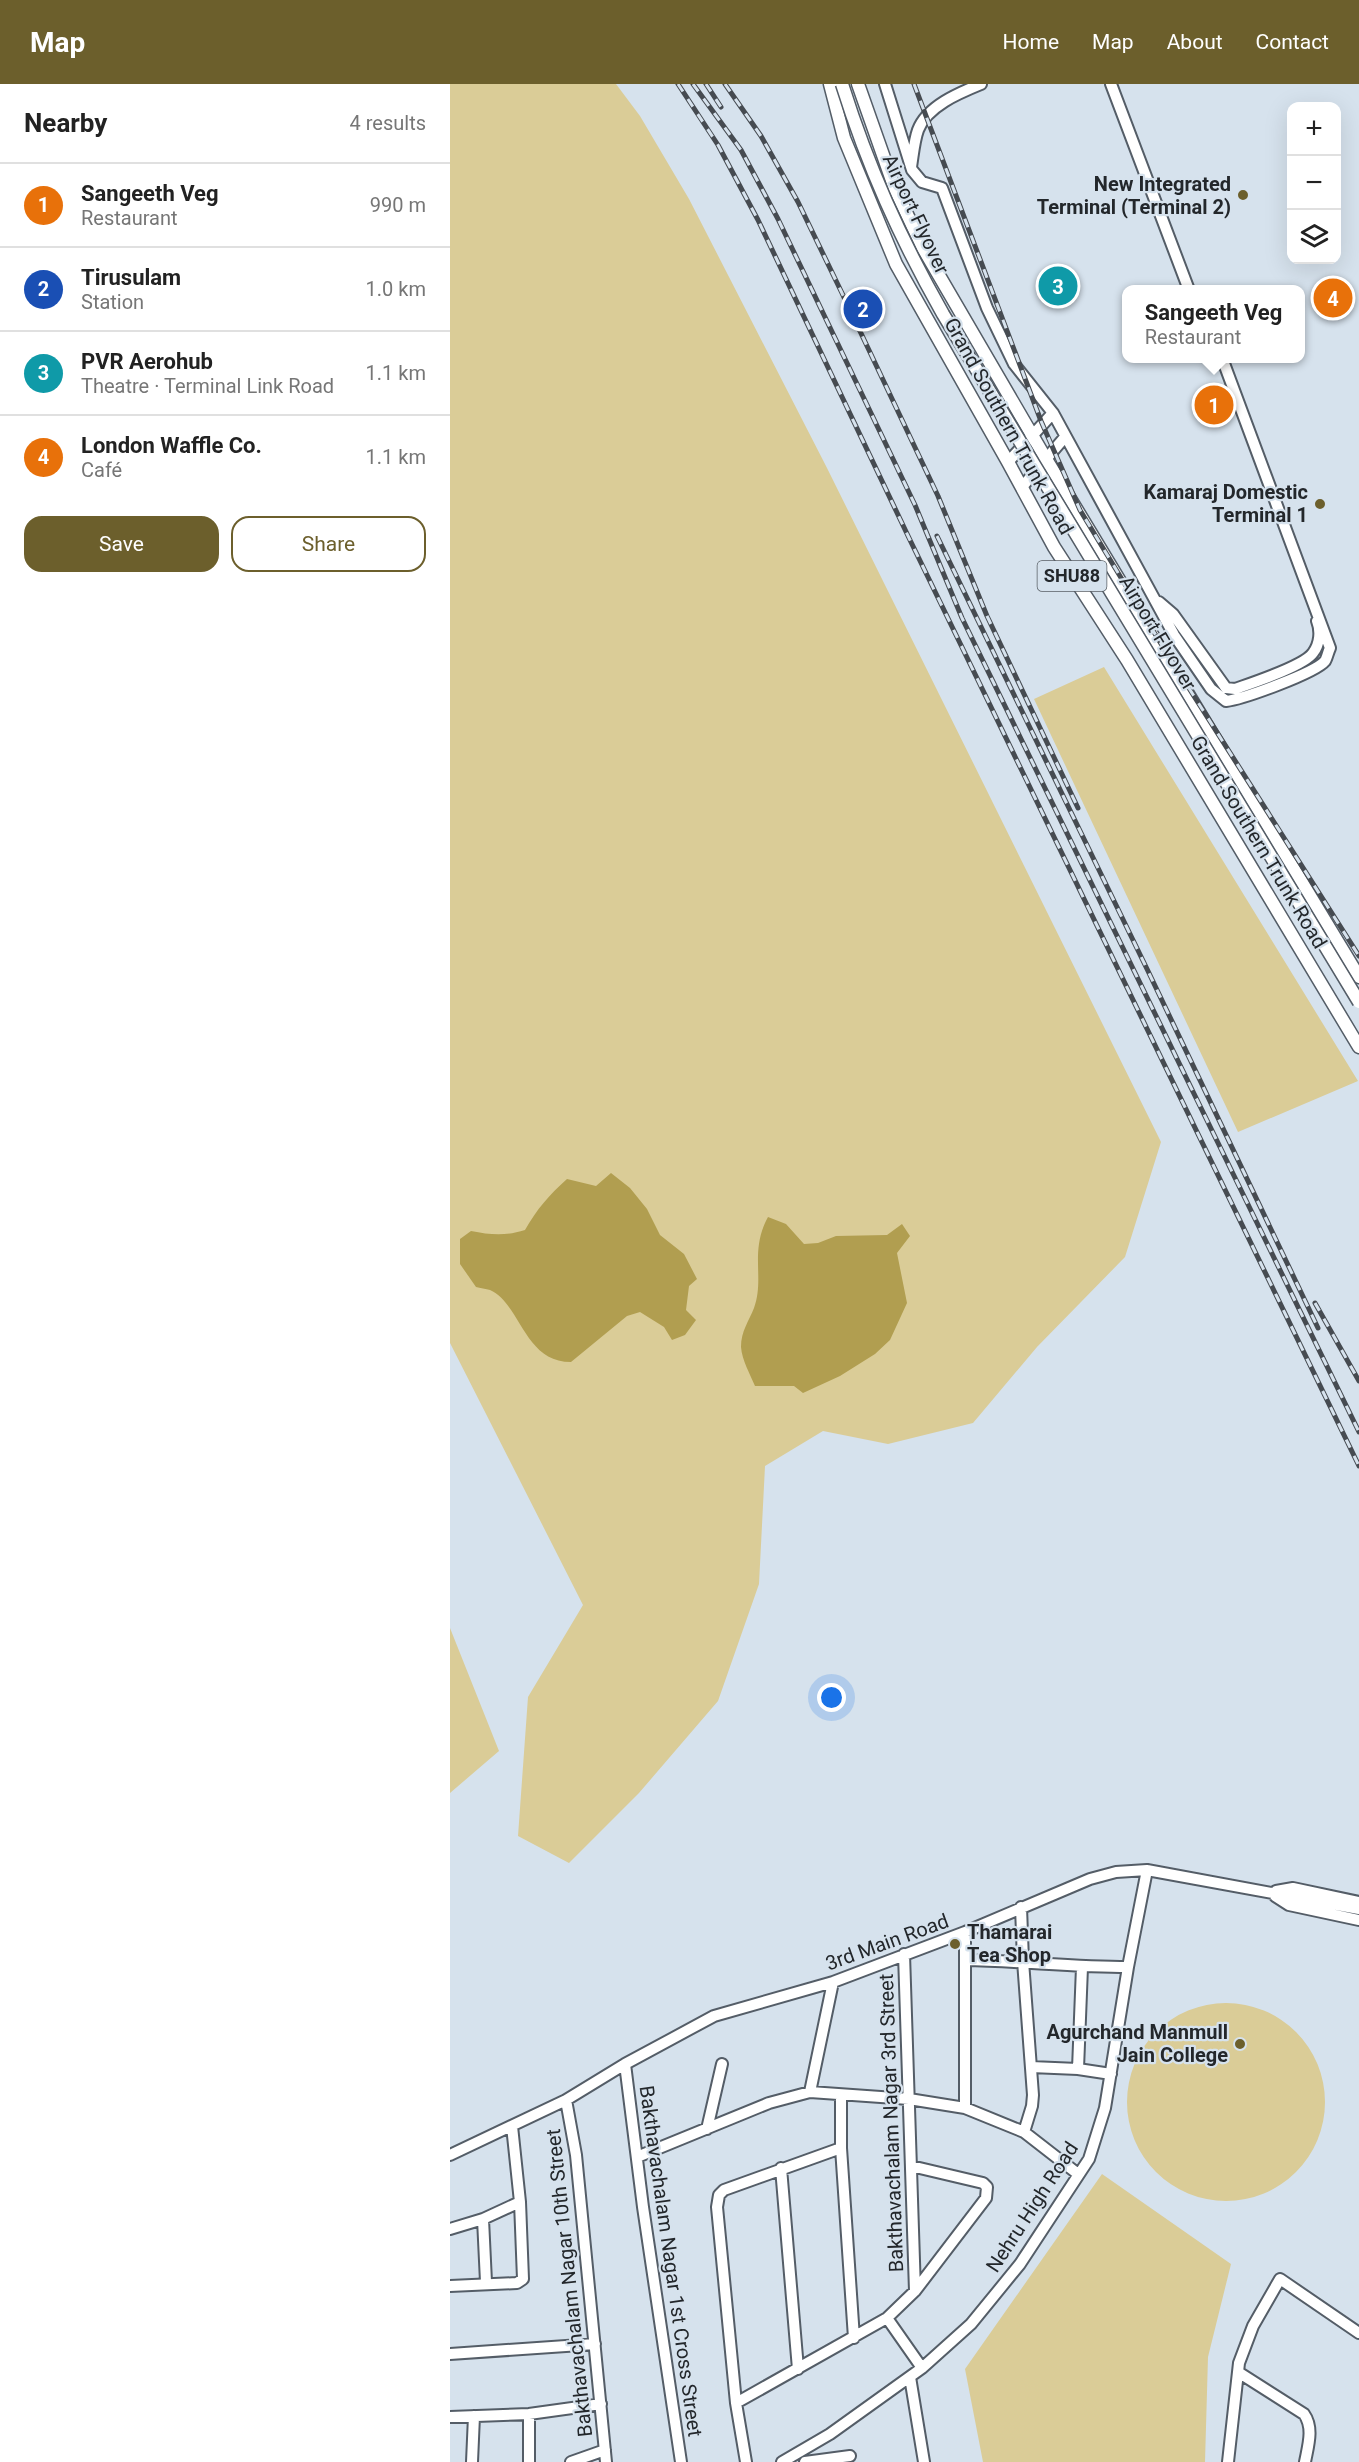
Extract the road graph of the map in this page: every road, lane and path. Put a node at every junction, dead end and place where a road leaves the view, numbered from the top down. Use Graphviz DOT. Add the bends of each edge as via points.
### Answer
graph roads {
  1 [pos="830,84"];
  2 [pos="842,84"];
  3 [pos="858,84"];
  4 [pos="885,84"];
  5 [pos="981,84"];
  6 [pos="1111,84"];
  7 [pos="1118,84"];
  8 [pos="911,167"];
  9 [pos="1187,285"];
  10 [pos="1194,285"];
  11 [pos="1217,363"];
  12 [pos="1224,363"];
  13 [pos="1053,413"];
  14 [pos="1032,435"];
  15 [pos="1065,437"];
  16 [pos="1046,459"];
  17 [pos="1008,462"];
  18 [pos="1022,487"];
  19 [pos="1154,598"];
  20 [pos="1359,976"];
  21 [pos="1359,1002"];
  22 [pos="1359,1047"];
  23 [pos="1147,1870"];
  24 [pos="1270,1893"];
  25 [pos="1359,1902"];
  26 [pos="1021,1907"];
  27 [pos="1359,1909"];
  28 [pos="1359,1920"];
  29 [pos="966,1932"];
  30 [pos="904,1954"];
  31 [pos="966,1960"];
  32 [pos="1023,1961"];
  33 [pos="1128,1966"];
  34 [pos="1082,1967"];
  35 [pos="833,1982"];
  36 [pos="625,2064"];
  37 [pos="722,2064"];
  38 [pos="1031,2067"];
  39 [pos="1078,2069"];
  40 [pos="1111,2074"];
  41 [pos="810,2092"];
  42 [pos="841,2095"];
  43 [pos="909,2099"];
  44 [pos="566,2100"];
  45 [pos="965,2108"];
  46 [pos="512,2126"];
  47 [pos="707,2129"];
  48 [pos="1024,2132"];
  49 [pos="841,2148"];
  50 [pos="450,2155"];
  51 [pos="637,2157"];
  52 [pos="911,2166"];
  53 [pos="782,2168"];
  54 [pos="1078,2174"];
  55 [pos="520,2202"];
  56 [pos="483,2219"];
  57 [pos="450,2229"];
  58 [pos="486,2282"];
  59 [pos="450,2286"];
  60 [pos="915,2290"];
  61 [pos="887,2318"];
  62 [pos="1359,2333"];
  63 [pos="854,2338"];
  64 [pos="595,2344"];
  65 [pos="450,2354"];
  66 [pos="922,2368"];
  67 [pos="798,2369"];
  68 [pos="1238,2372"];
  69 [pos="910,2377"];
  70 [pos="736,2403"];
  71 [pos="601,2404"];
  72 [pos="529,2414"];
  73 [pos="474,2416"];
  74 [pos="450,2417"];
  75 [pos="604,2450"];
  76 [pos="850,2456"];
  77 [pos="785,2461"];
  78 [pos="472,2462"];
  79 [pos="529,2462"];
  80 [pos="571,2462"];
  81 [pos="606,2462"];
  82 [pos="681,2462"];
  83 [pos="746,2462"];
  84 [pos="805,2462"];
  85 [pos="924,2462"];
  86 [pos="1228,2462"];
  87 [pos="1305,2462"];
  1 -- 17 [label="main road, Grand Southern Trunk Road / SHU88" via="844,138 896,264"];
  2 -- 21 [label="main road, Airport Flyover / SHU88, bridge" via="881,195 943,314"];
  3 -- 14 [label="main road" via="895,189 923,248"];
  4 -- 8 [label="street"];
  5 -- 8 [label="street" via="940,105 923,120"];
  6 -- 9 [label="street"];
  7 -- 10 [label="street"];
  8 -- 13 [label="street" via="922,182 942,188 998,333 1014,363"];
  11 -- 19 [label="street" via="1319,626 1319,644 1312,655 1252,683 1226,688 1173,614"];
  12 -- 19 [label="street" via="1330,648 1325,661 1315,668 1239,700 1226,701 1210,688"];
  13 -- 14 [label="street"];
  13 -- 15 [label="street"];
  14 -- 16 [label="main road"];
  14 -- 17 [label="street"];
  15 -- 16 [label="street"];
  15 -- 19 [label="street"];
  16 -- 18 [label="street"];
  16 -- 20 [label="main road"];
  17 -- 18 [label="main road, Grand Southern Trunk Road / SHU88"];
  18 -- 22 [label="main road, Grand Southern Trunk Road / SHU88" via="1054,548 1127,660"];
  23 -- 24 [label="street, 3rd Main Road"];
  23 -- 26 [label="street, 3rd Main Road" via="1090,1879"];
  23 -- 33 [label="street, Nehru High Road"];
  24 -- 25 [label="street" via="1293,1888"];
  24 -- 27 [label="street, 3rd Main Road"];
  24 -- 28 [label="street" via="1289,1905"];
  26 -- 29 [label="street, 3rd Main Road"];
  26 -- 32 [label="street"];
  29 -- 30 [label="street, 3rd Main Road"];
  29 -- 31 [label="street"];
  30 -- 35 [label="street, 3rd Main Road"];
  30 -- 43 [label="street, Bakthavachalam Nagar 3rd Street"];
  31 -- 32 [label="street"];
  31 -- 45 [label="street"];
  32 -- 34 [label="street"];
  32 -- 38 [label="street"];
  33 -- 34 [label="street"];
  33 -- 40 [label="street, Nehru High Road"];
  34 -- 39 [label="street"];
  35 -- 36 [label="street, 3rd Main Road" via="714,2016"];
  35 -- 41 [label="street"];
  36 -- 44 [label="street, 3rd Main Road"];
  36 -- 51 [label="street, Bakthavachalam Nagar 1st Cross Street"];
  37 -- 47 [label="street"];
  38 -- 39 [label="street"];
  38 -- 48 [label="street" via="1032,2106"];
  39 -- 40 [label="street"];
  40 -- 54 [label="street, Nehru High Road" via="1089,2159"];
  41 -- 42 [label="street"];
  41 -- 47 [label="street" via="769,2103"];
  42 -- 43 [label="street"];
  42 -- 49 [label="street"];
  43 -- 45 [label="street"];
  43 -- 52 [label="street, Bakthavachalam Nagar 3rd Street"];
  44 -- 46 [label="street, 3rd Main Road"];
  44 -- 64 [label="street, Bakthavachalam Nagar 10th Street" via="576,2155"];
  45 -- 48 [label="street"];
  46 -- 50 [label="street, 3rd Main Road"];
  46 -- 55 [label="street"];
  47 -- 51 [label="street"];
  48 -- 54 [label="street"];
  49 -- 53 [label="street"];
  49 -- 63 [label="street"];
  51 -- 82 [label="street, Bakthavachalam Nagar 1st Cross Street"];
  52 -- 60 [label="street, Bakthavachalam Nagar 3rd Street"];
  52 -- 60 [label="street" via="983,2183 988,2193"];
  53 -- 67 [label="street"];
  53 -- 70 [label="street" via="724,2190 717,2200"];
  54 -- 66 [label="street, Nehru High Road" via="1020,2264 971,2324"];
  55 -- 56 [label="street"];
  55 -- 58 [label="street" via="523,2279 517,2283"];
  56 -- 57 [label="street"];
  56 -- 58 [label="street"];
  58 -- 59 [label="street"];
  60 -- 61 [label="street"];
  61 -- 63 [label="street"];
  61 -- 66 [label="street"];
  62 -- 68 [label="street" via="1280,2279 1253,2326"];
  63 -- 67 [label="street"];
  64 -- 65 [label="street"];
  64 -- 71 [label="street, Bakthavachalam Nagar 10th Street"];
  66 -- 69 [label="street, Nehru High Road"];
  67 -- 70 [label="street"];
  68 -- 86 [label="street"];
  68 -- 87 [label="street" via="1308,2419"];
  69 -- 77 [label="street, Nehru High Road"];
  69 -- 85 [label="street"];
  70 -- 83 [label="street"];
  71 -- 72 [label="street"];
  71 -- 75 [label="street, Bakthavachalam Nagar 10th Street"];
  72 -- 73 [label="street"];
  72 -- 79 [label="street"];
  73 -- 74 [label="street"];
  73 -- 78 [label="street"];
  75 -- 80 [label="street"];
  75 -- 81 [label="street, Bakthavachalam Nagar 10th Street"];
  76 -- 84 [label="street"];
}
